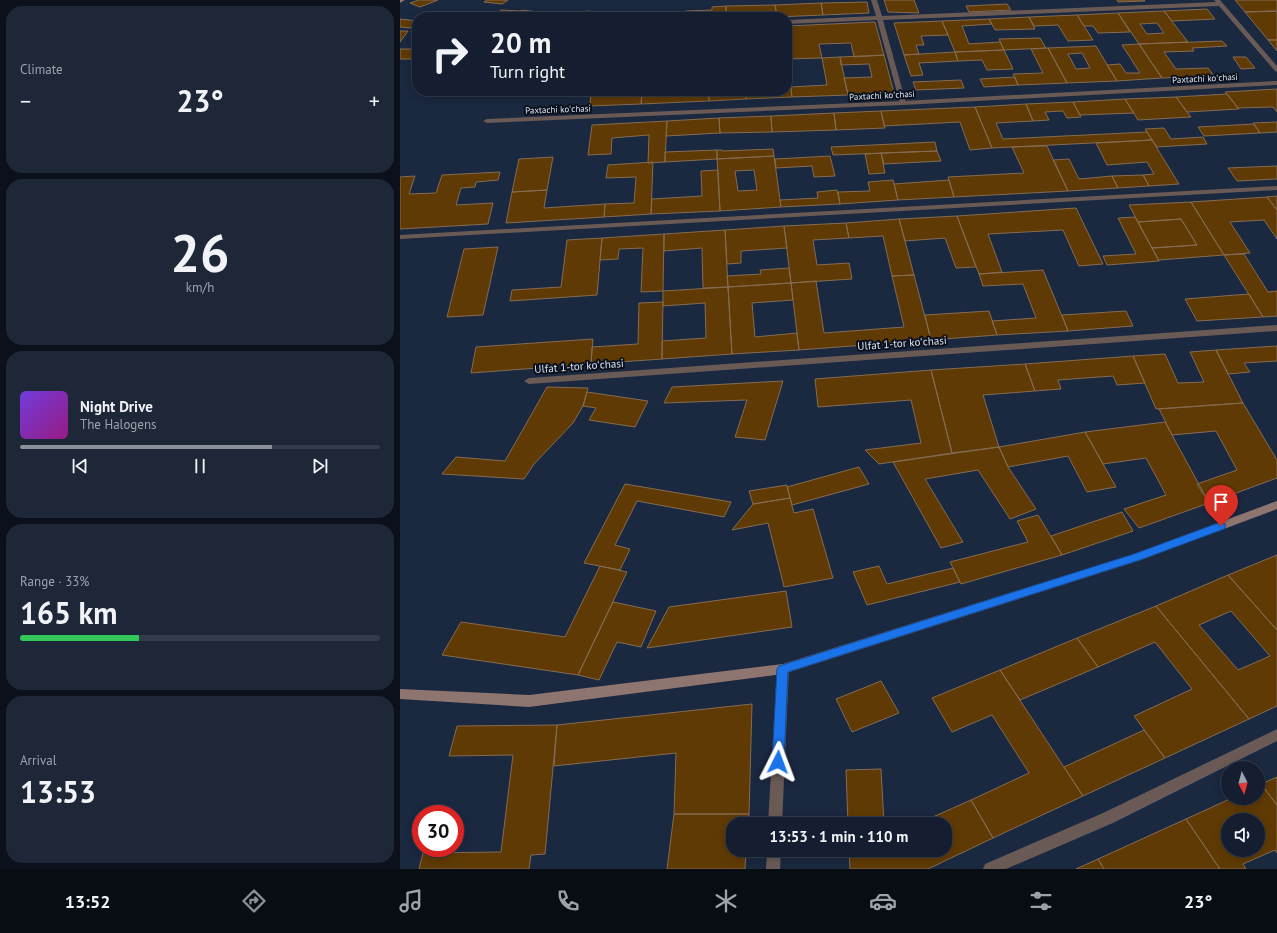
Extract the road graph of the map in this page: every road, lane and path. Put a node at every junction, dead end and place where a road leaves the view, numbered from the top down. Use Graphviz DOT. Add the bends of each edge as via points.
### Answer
graph roads {
  1 [pos="874,0"];
  2 [pos="1218,2"];
  3 [pos="879,18"];
  4 [pos="792,22"];
  5 [pos="1277,70"];
  6 [pos="1277,83"];
  7 [pos="903,103"];
  8 [pos="487,121"];
  9 [pos="1277,188"];
  10 [pos="400,237"];
  11 [pos="1277,328"];
  12 [pos="529,382"];
  13 [pos="1277,505"];
  14 [pos="783,669"];
  15 [pos="400,694"];
  16 [pos="1277,735"];
  17 [pos="775,817"];
  18 [pos="774,857"];
  19 [pos="773,869"];
  20 [pos="990,869"];
  1 -- 3 [label="street"];
  2 -- 3 [label="street"];
  2 -- 5 [label="street"];
  3 -- 4 [label="street"];
  3 -- 7 [label="street"];
  6 -- 7 [label="street, Paxtachi koʻchasi"];
  7 -- 8 [label="street, Paxtachi koʻchasi"];
  9 -- 10 [label="street"];
  11 -- 12 [label="street, Ulfat 1-tor koʻchasi"];
  13 -- 14 [label="street" via="1137,557"];
  14 -- 15 [label="street" via="529,701"];
  14 -- 17 [label="street"];
  16 -- 20 [label="street" via="1108,818"];
  18 -- 19 [label="street"];
}
